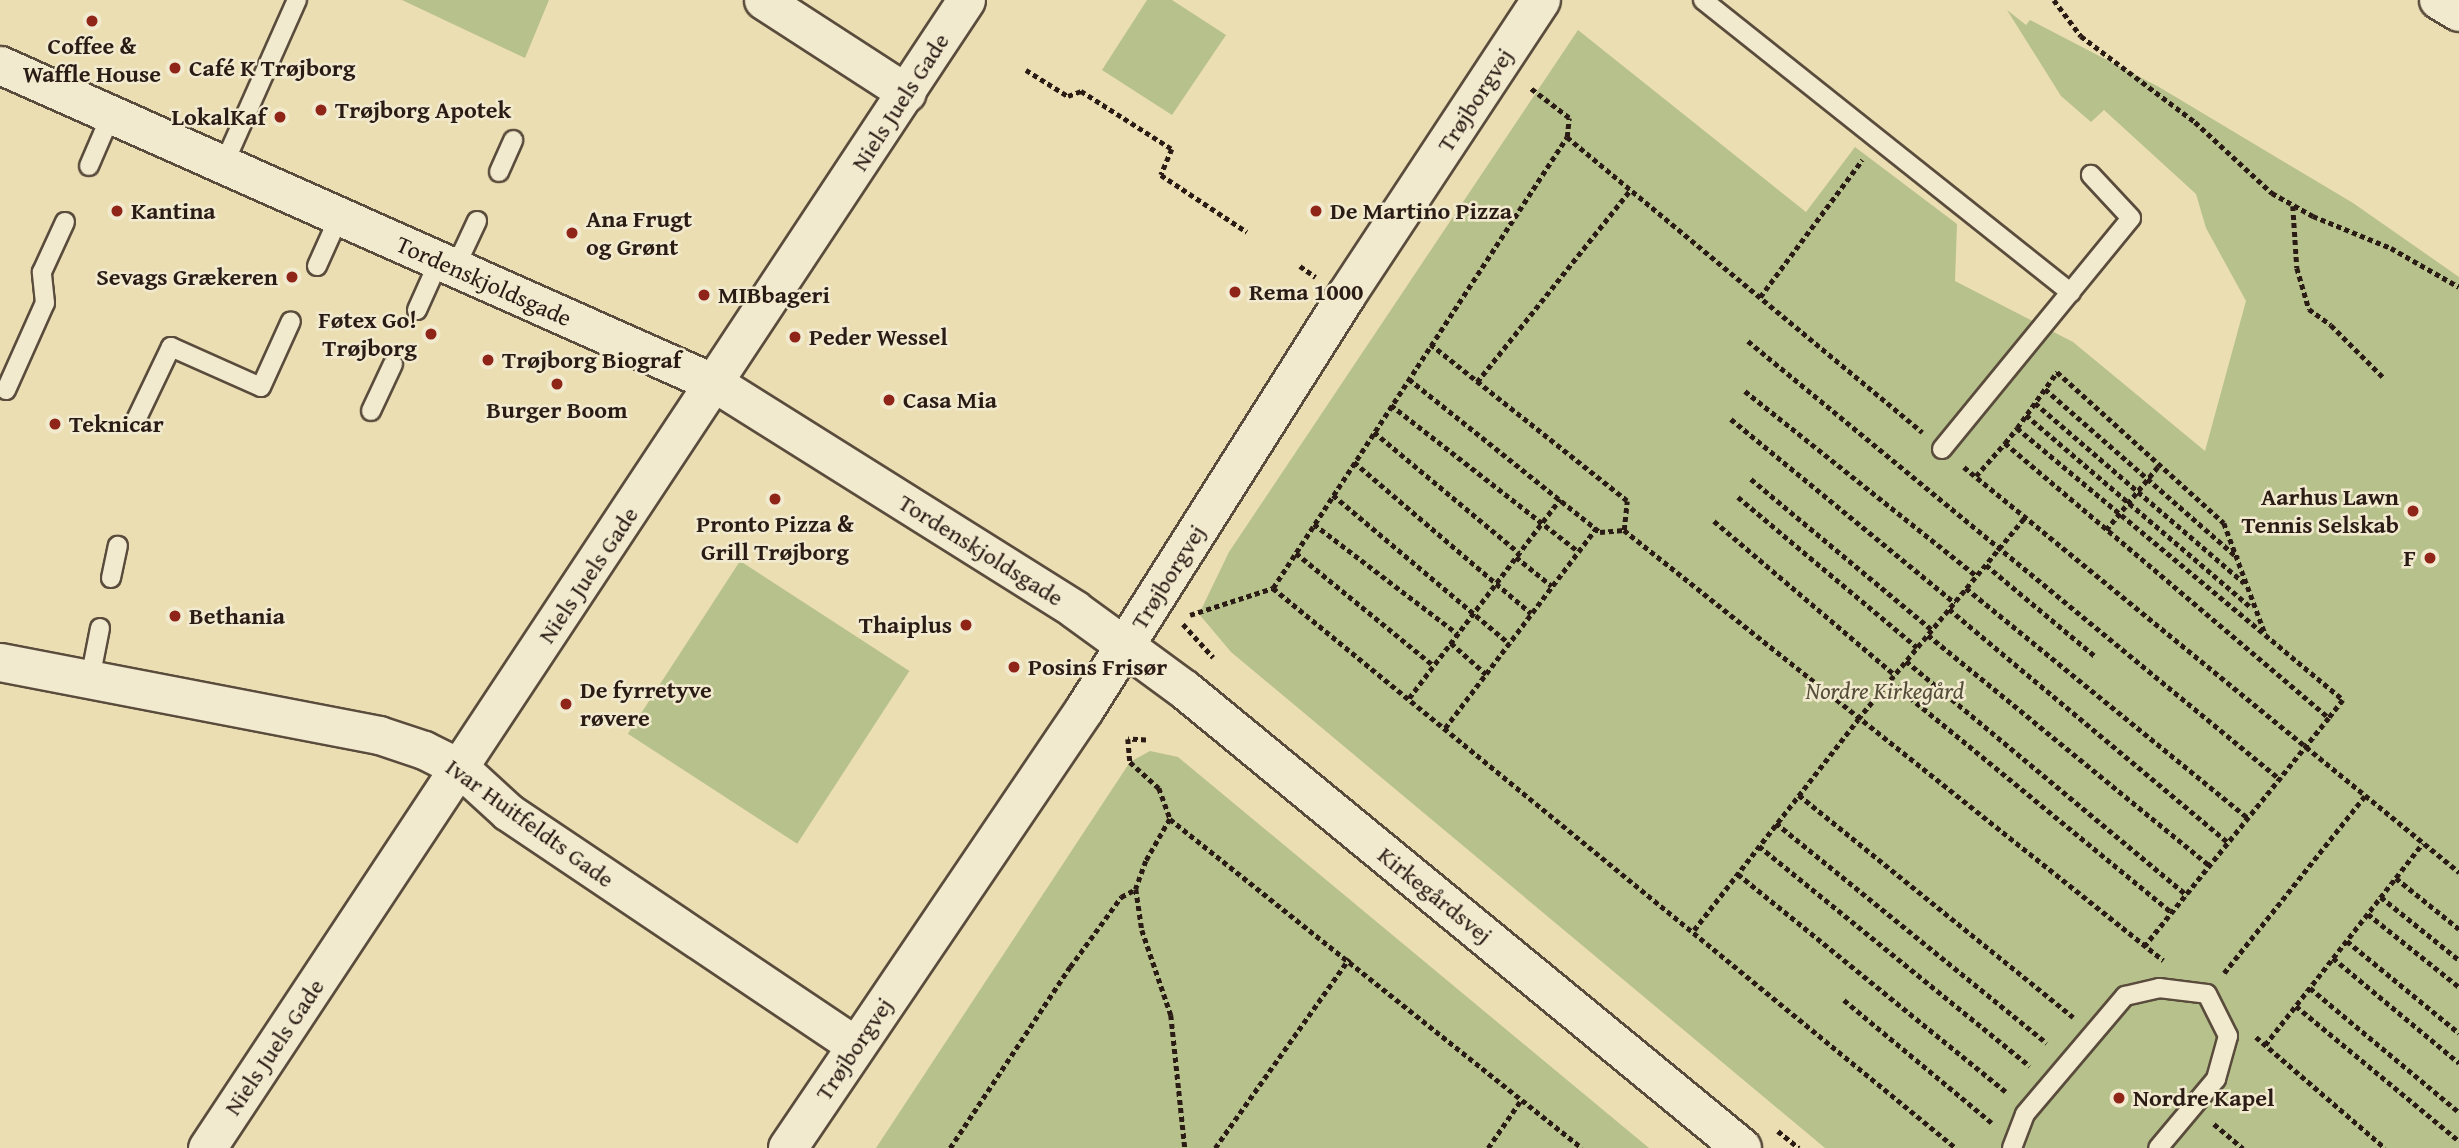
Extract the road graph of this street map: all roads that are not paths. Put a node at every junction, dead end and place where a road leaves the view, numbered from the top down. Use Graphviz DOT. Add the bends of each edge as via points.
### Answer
graph roads {
  1 [pos="296,0"];
  2 [pos="762,0"];
  3 [pos="966,0"];
  4 [pos="1541,0"];
  5 [pos="1703,0"];
  6 [pos="2438,0"];
  7 [pos="2459,12"];
  8 [pos="0,65"];
  9 [pos="907,93"];
  10 [pos="111,116"];
  11 [pos="513,140"];
  12 [pos="89,166"];
  13 [pos="223,166"];
  14 [pos="499,172"];
  15 [pos="2091,175"];
  16 [pos="339,217"];
  17 [pos="477,221"];
  18 [pos="65,222"];
  19 [pos="447,265"];
  20 [pos="317,266"];
  21 [pos="2071,293"];
  22 [pos="417,310"];
  23 [pos="292,321"];
  24 [pos="393,364"];
  25 [pos="716,384"];
  26 [pos="6,390"];
  27 [pos="372,411"];
  28 [pos="136,420"];
  29 [pos="1942,449"];
  30 [pos="118,546"];
  31 [pos="111,578"];
  32 [pos="100,628"];
  33 [pos="1125,646"];
  34 [pos="0,662"];
  35 [pos="90,679"];
  36 [pos="460,768"];
  37 [pos="856,1046"];
  38 [pos="2014,1145"];
  39 [pos="207,1148"];
  40 [pos="788,1148"];
  41 [pos="1742,1148"];
  42 [pos="2158,1148"];
  1 -- 13 [label="lane"];
  2 -- 9 [label="street"];
  3 -- 9 [label="street, Niels Juels Gade"];
  4 -- 33 [label="street, Trøjborgvej"];
  5 -- 21 [label="lane"];
  6 -- 7 [label="street"];
  8 -- 10 [label="street, Tordenskjoldsgade"];
  9 -- 25 [label="street, Niels Juels Gade"];
  10 -- 12 [label="lane"];
  10 -- 13 [label="street, Tordenskjoldsgade"];
  11 -- 14 [label="lane"];
  13 -- 16 [label="street, Tordenskjoldsgade"];
  15 -- 21 [label="lane" via="2131,218"];
  16 -- 19 [label="street, Tordenskjoldsgade"];
  16 -- 20 [label="lane"];
  17 -- 19 [label="lane"];
  18 -- 26 [label="lane" via="42,272 45,303"];
  19 -- 22 [label="lane"];
  19 -- 25 [label="street, Tordenskjoldsgade"];
  21 -- 29 [label="lane"];
  23 -- 28 [label="lane" via="261,387 171,347"];
  24 -- 27 [label="lane"];
  25 -- 33 [label="street, Tordenskjoldsgade" via="1074,609"];
  25 -- 36 [label="street, Niels Juels Gade"];
  30 -- 31 [label="lane"];
  32 -- 35 [label="lane"];
  33 -- 37 [label="street, Trøjborgvej"];
  33 -- 41 [label="street, Kirkegårdsvej" via="1185,690"];
  34 -- 35 [label="street, Ivar Huitfeldts Gade"];
  35 -- 36 [label="street, Ivar Huitfeldts Gade" via="379,735"];
  36 -- 37 [label="street, Ivar Huitfeldts Gade" via="508,812"];
  36 -- 39 [label="street, Niels Juels Gade"];
  37 -- 40 [label="street, Trøjborgvej"];
  38 -- 42 [label="lane" via="2028,1111 2125,996 2160,988 2207,994 2228,1036 2216,1079"];
}
